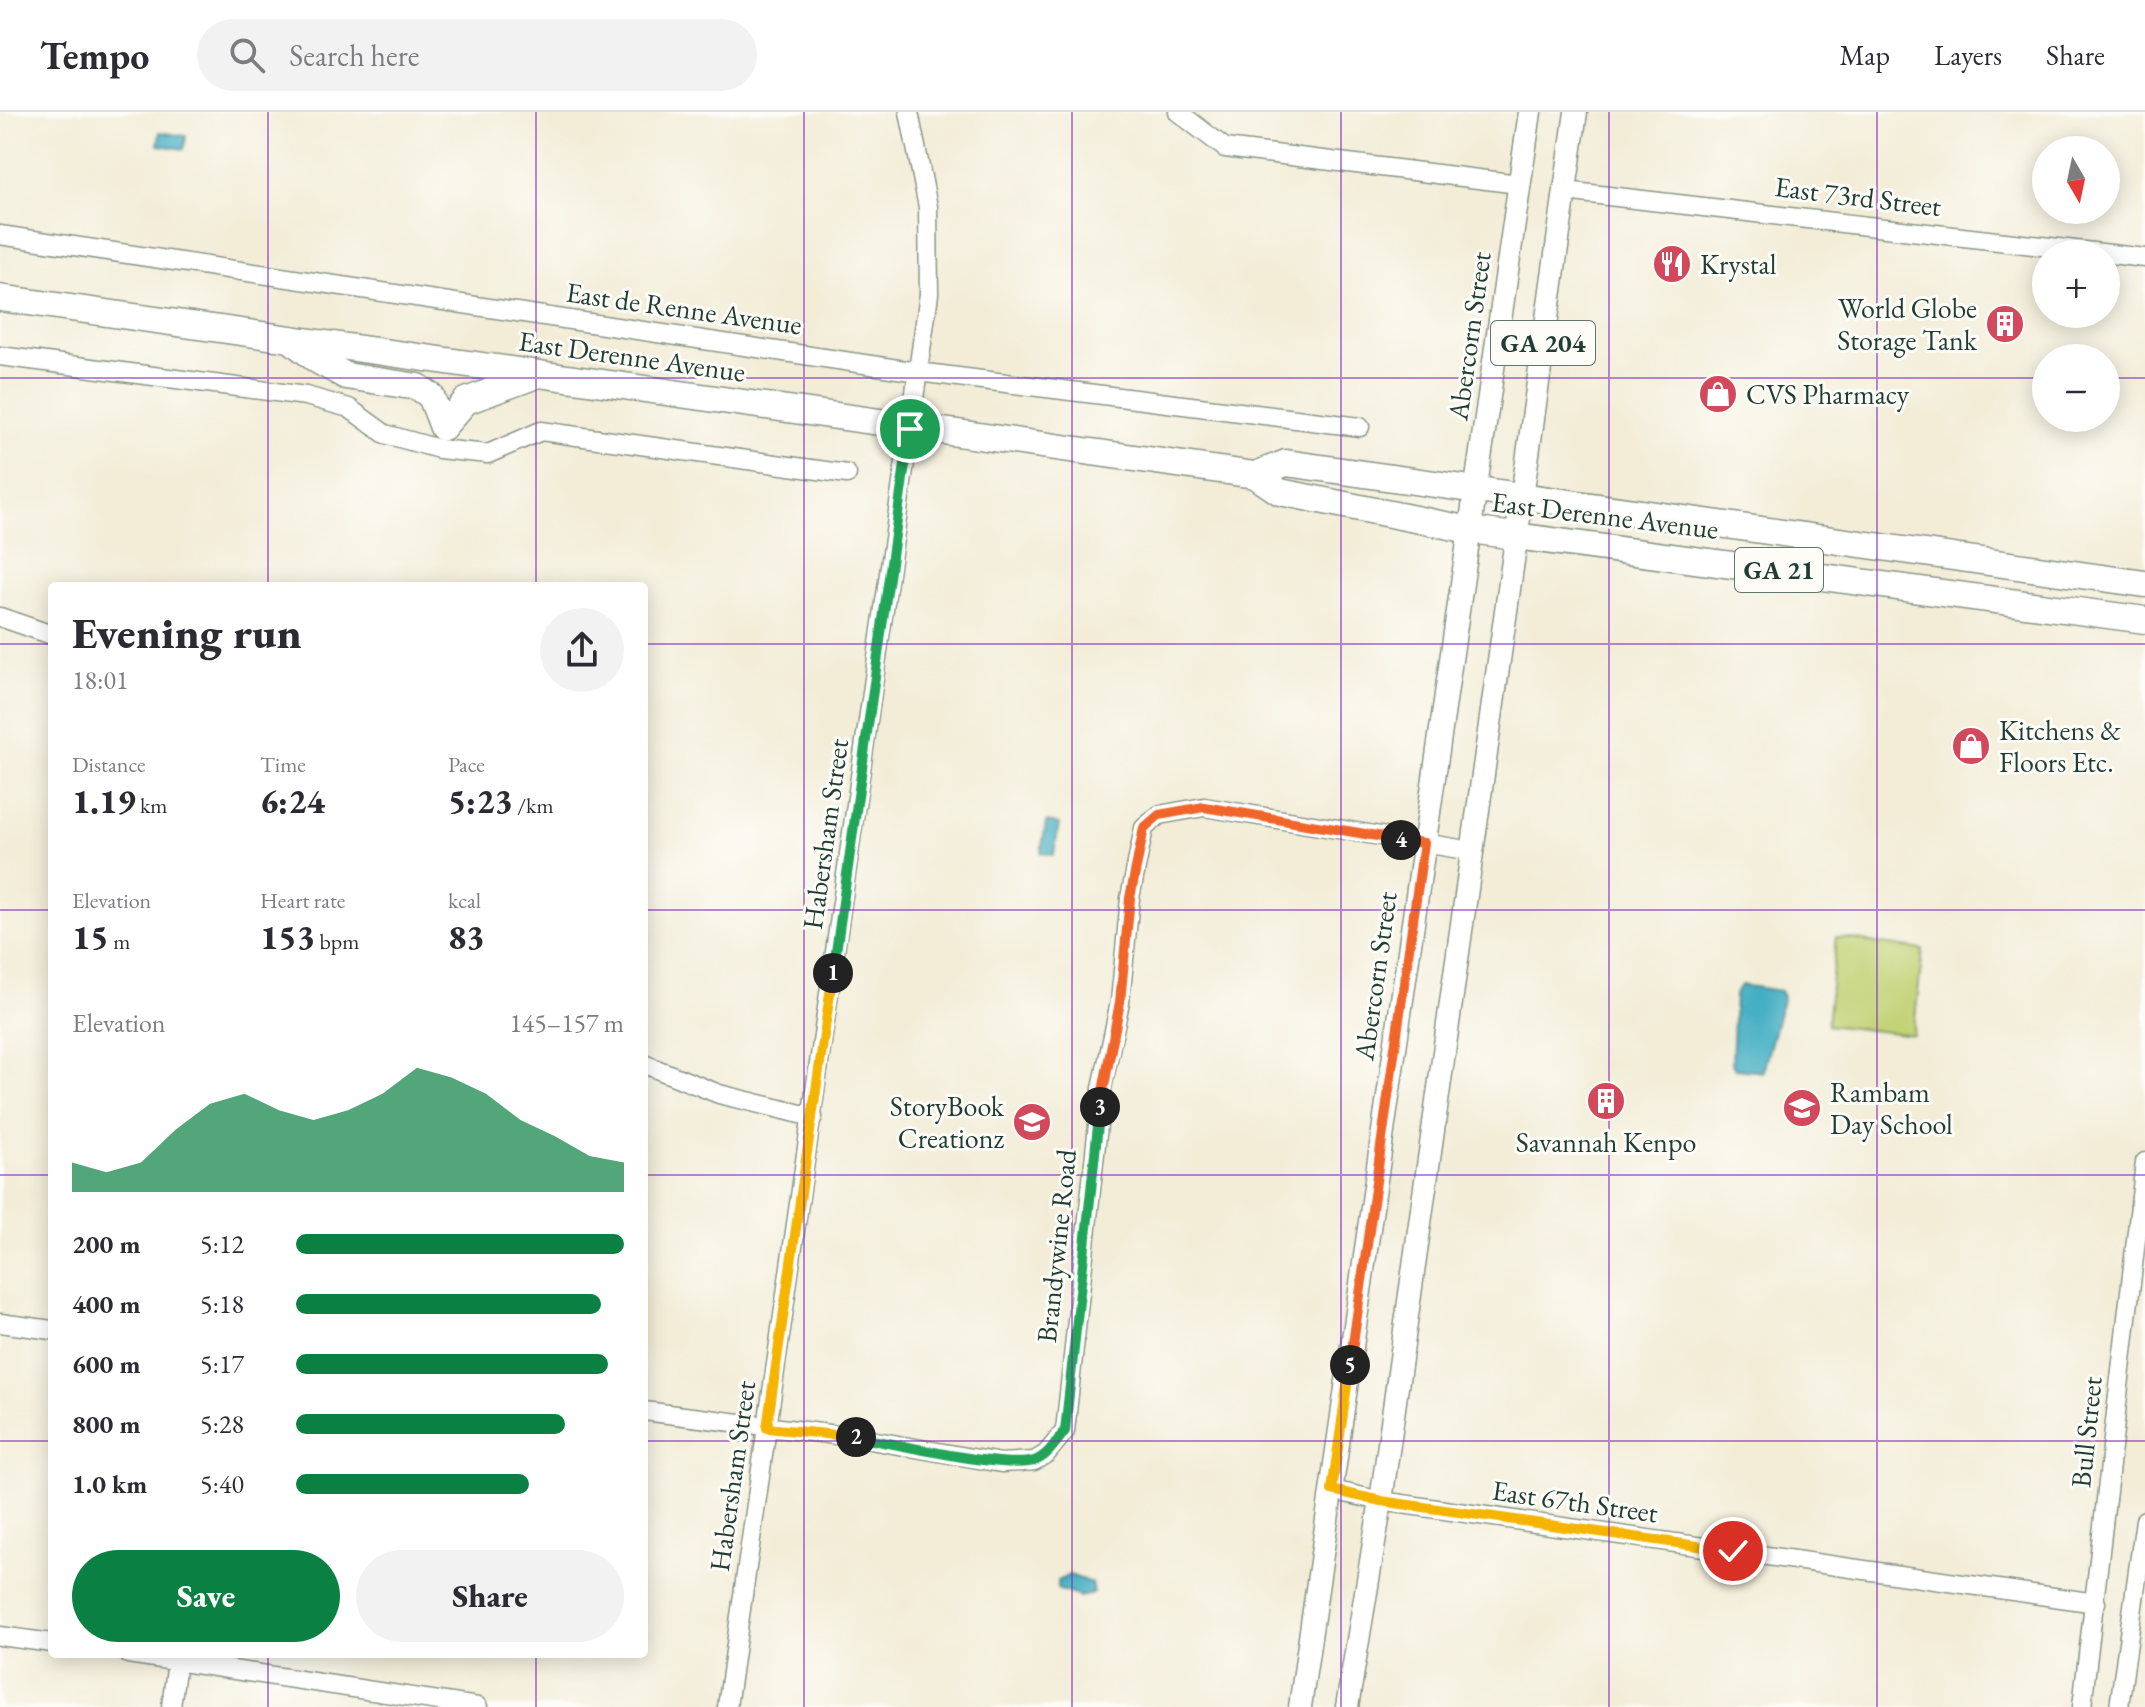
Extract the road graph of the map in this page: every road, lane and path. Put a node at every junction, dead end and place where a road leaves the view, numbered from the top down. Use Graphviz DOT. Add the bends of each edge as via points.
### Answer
graph roads {
  1 [pos="909,112"];
  2 [pos="1178,112"];
  3 [pos="1530,112"];
  4 [pos="1576,112"];
  5 [pos="1519,184"];
  6 [pos="1565,191"];
  7 [pos="0,235"];
  8 [pos="2145,258"];
  9 [pos="0,298"];
  10 [pos="291,340"];
  11 [pos="0,356"];
  12 [pos="918,372"];
  13 [pos="537,375"];
  14 [pos="1360,427"];
  15 [pos="910,429"];
  16 [pos="847,474"];
  17 [pos="1255,475"];
  18 [pos="1477,488"];
  19 [pos="1521,494"];
  20 [pos="1470,530"];
  21 [pos="1516,536"];
  22 [pos="2145,584"];
  23 [pos="0,617"];
  24 [pos="2145,620"];
  25 [pos="48,634"];
  26 [pos="1424,843"];
  27 [pos="1472,851"];
  28 [pos="648,1066"];
  29 [pos="813,1117"];
  30 [pos="2145,1162"];
  31 [pos="2139,1252"];
  32 [pos="0,1323"];
  33 [pos="48,1329"];
  34 [pos="648,1412"];
  35 [pos="767,1428"];
  36 [pos="1332,1490"];
  37 [pos="1381,1501"];
  38 [pos="2145,1520"];
  39 [pos="2096,1603"];
  40 [pos="0,1636"];
  41 [pos="48,1642"];
  42 [pos="178,1658"];
  43 [pos="184,1658"];
  44 [pos="171,1707"];
  45 [pos="478,1707"];
  46 [pos="727,1707"];
  47 [pos="1300,1707"];
  48 [pos="1347,1707"];
  49 [pos="2082,1707"];
  50 [pos="2119,1707"];
  1 -- 12 [label="street, Habersham Street" via="930,238"];
  2 -- 5 [label="street" via="1225,148"];
  3 -- 5 [label="main road, Abercorn Street / GA 204"];
  4 -- 6 [label="main road, GA 204"];
  5 -- 18 [label="main road, Abercorn Street / GA 204"];
  6 -- 8 [label="street, East 73rd Street"];
  6 -- 19 [label="main road, GA 204"];
  7 -- 12 [label="street, East de Renne Avenue"];
  9 -- 10 [label="highway, East Derenne Avenue"];
  10 -- 13 [label="highway, East Derenne Avenue"];
  10 -- 13 [label="highway" via="346,376 418,387 431,396 443,427 473,397"];
  11 -- 16 [label="street" via="306,396 349,408 385,434 439,449 488,454 541,431"];
  12 -- 14 [label="street, East de Renne Avenue"];
  12 -- 15 [label="street, Habersham Street"];
  13 -- 15 [label="highway, East Derenne Avenue"];
  15 -- 17 [label="highway, East Derenne Avenue"];
  15 -- 29 [label="street, Habersham Street"];
  17 -- 18 [label="highway, East Derenne Avenue" via="1286,463"];
  17 -- 20 [label="highway, East Derenne Avenue" via="1280,492"];
  18 -- 19 [label="highway, East Derenne Avenue / GA 21"];
  18 -- 20 [label="main road, Abercorn Street / GA 204"];
  19 -- 21 [label="main road, GA 204"];
  19 -- 22 [label="highway, East Derenne Avenue / GA 21"];
  20 -- 21 [label="highway, East Derenne Avenue / GA 21"];
  20 -- 26 [label="main road, Abercorn Street"];
  21 -- 24 [label="highway, East Derenne Avenue / GA 21"];
  21 -- 27 [label="main road"];
  23 -- 25 [label="street"];
  26 -- 27 [label="street, Brandywine Road"];
  26 -- 35 [label="street, Brandywine Road" via="1204,807 1159,815 1144,828 1130,898 1120,1002 1102,1088 1065,1431 1046,1454 1034,1461 1001,1463"];
  26 -- 36 [label="main road, Abercorn Street"];
  27 -- 37 [label="main road"];
  28 -- 29 [label="street" via="719,1094"];
  29 -- 35 [label="street, Habersham Street"];
  30 -- 31 [label="street, Bull Street"];
  31 -- 39 [label="street, Bull Street"];
  32 -- 33 [label="street"];
  34 -- 35 [label="street, Brandywine Road"];
  35 -- 46 [label="street, Habersham Street"];
  36 -- 37 [label="street, East 67th Street"];
  36 -- 47 [label="main road, Abercorn Street"];
  37 -- 39 [label="street, East 67th Street"];
  37 -- 48 [label="main road"];
  38 -- 50 [label="street"];
  39 -- 49 [label="street, Bull Street"];
  40 -- 41 [label="street"];
  42 -- 44 [label="street"];
  43 -- 45 [label="street"];
}
